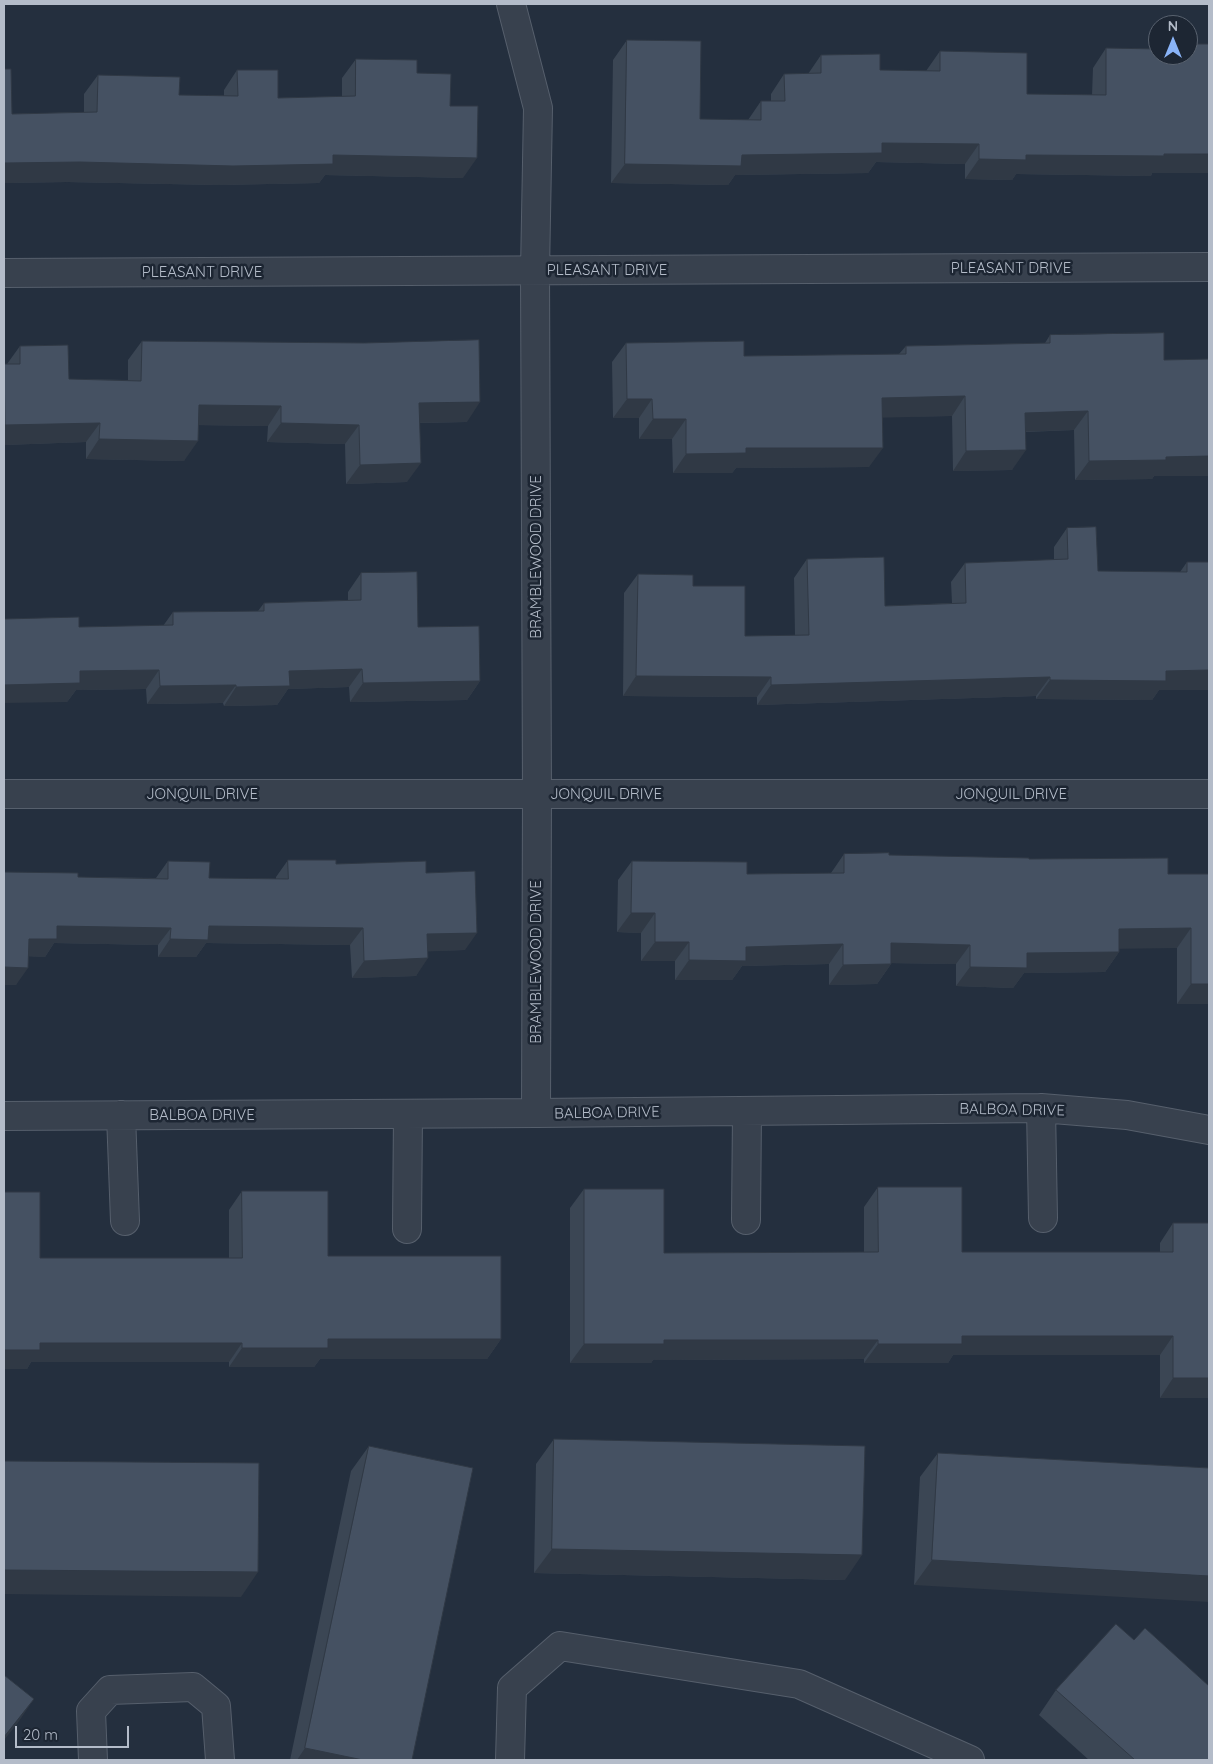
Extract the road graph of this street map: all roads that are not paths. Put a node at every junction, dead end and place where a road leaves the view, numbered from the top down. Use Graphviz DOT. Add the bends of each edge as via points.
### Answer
graph roads {
  1 [pos="511,4"];
  2 [pos="1209,267"];
  3 [pos="535,270"];
  4 [pos="4,273"];
  5 [pos="4,794"];
  6 [pos="537,794"];
  7 [pos="1209,794"];
  8 [pos="1041,1108"];
  9 [pos="747,1112"];
  10 [pos="408,1114"];
  11 [pos="536,1114"];
  12 [pos="121,1115"];
  13 [pos="4,1116"];
  14 [pos="1209,1130"];
  15 [pos="1043,1218"];
  16 [pos="746,1220"];
  17 [pos="125,1221"];
  18 [pos="407,1229"];
  19 [pos="93,1760"];
  20 [pos="220,1760"];
  21 [pos="510,1760"];
  22 [pos="970,1760"];
  1 -- 3 [label="street, BRAMBLEWOOD DRIVE" via="538,108"];
  2 -- 3 [label="street, PLEASANT DRIVE"];
  3 -- 4 [label="street, PLEASANT DRIVE"];
  3 -- 6 [label="street, BRAMBLEWOOD DRIVE"];
  5 -- 6 [label="street, JONQUIL DRIVE"];
  6 -- 7 [label="street, JONQUIL DRIVE"];
  6 -- 11 [label="street, BRAMBLEWOOD DRIVE"];
  8 -- 9 [label="street, BALBOA DRIVE"];
  8 -- 14 [label="street, BALBOA DRIVE" via="1127,1115"];
  8 -- 15 [label="street"];
  9 -- 11 [label="street, BALBOA DRIVE"];
  9 -- 16 [label="street"];
  10 -- 11 [label="street, BALBOA DRIVE"];
  10 -- 12 [label="street, BALBOA DRIVE"];
  10 -- 18 [label="street"];
  12 -- 13 [label="street, BALBOA DRIVE"];
  12 -- 17 [label="street"];
  19 -- 20 [label="street" via="91,1711 110,1690 193,1687 216,1706"];
  21 -- 22 [label="street" via="512,1688 560,1646 799,1684"];
}
